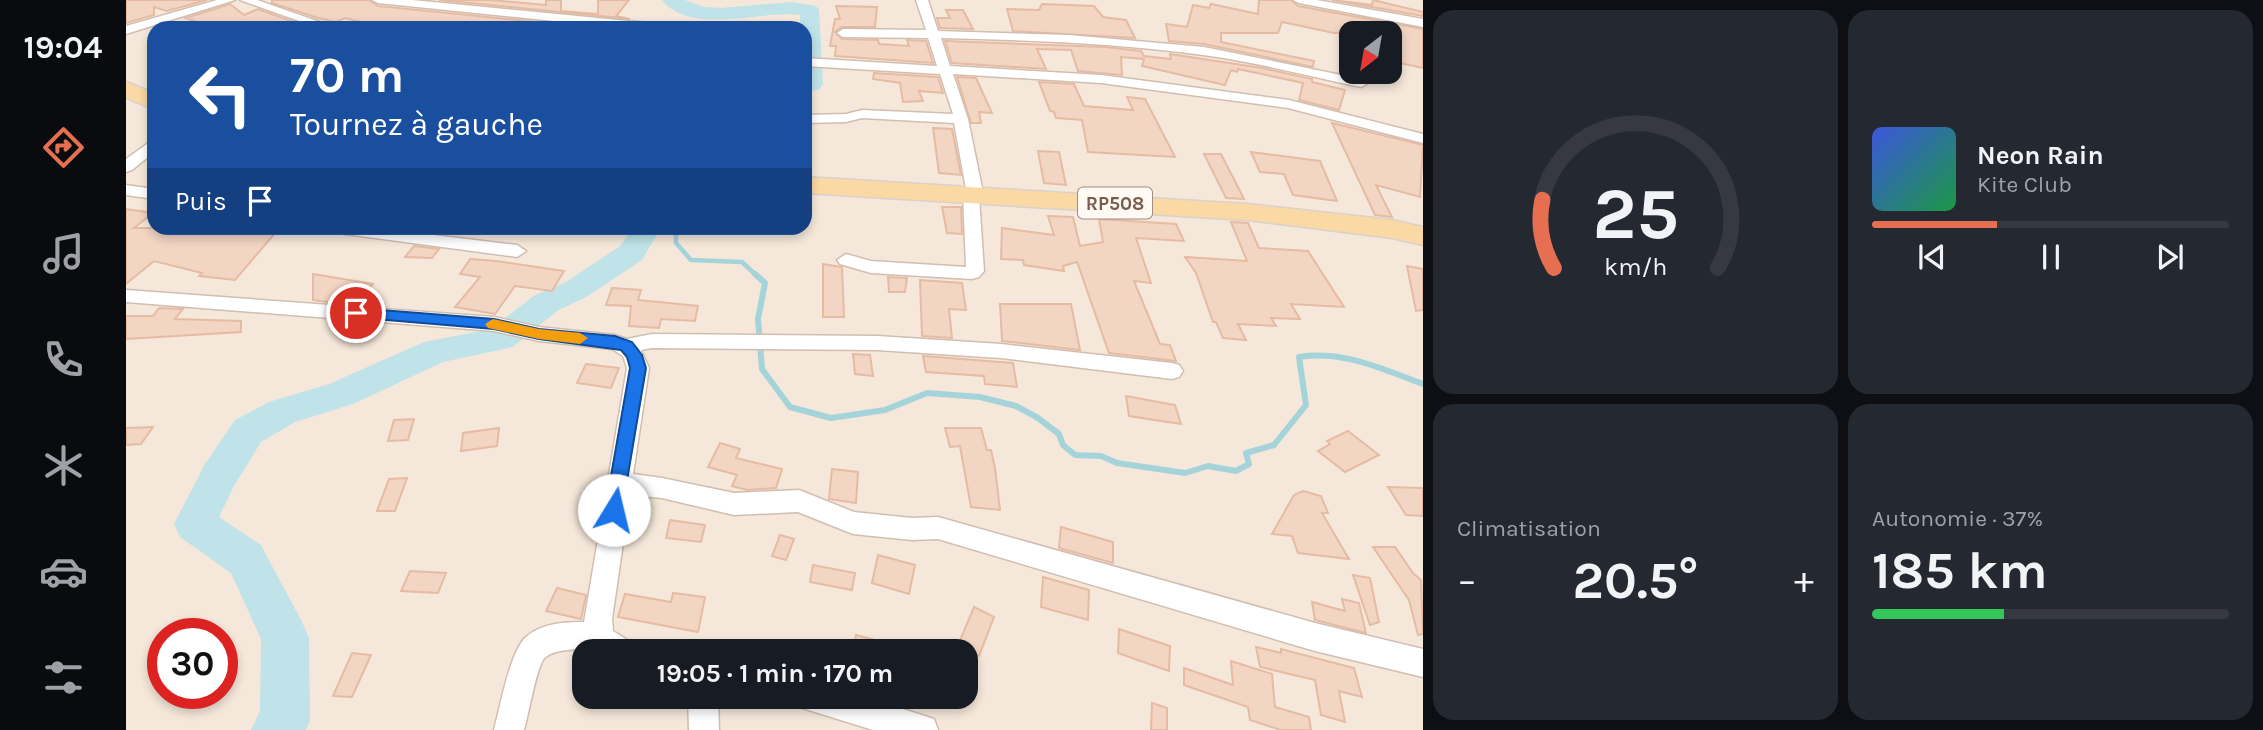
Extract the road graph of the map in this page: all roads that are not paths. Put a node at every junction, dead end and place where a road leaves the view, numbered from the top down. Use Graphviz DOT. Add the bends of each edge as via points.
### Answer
graph roads {
  1 [pos="229,0"];
  2 [pos="246,0"];
  3 [pos="377,0"];
  4 [pos="922,0"];
  5 [pos="1299,0"];
  6 [pos="157,21"];
  7 [pos="310,21"];
  8 [pos="588,21"];
  9 [pos="1423,23"];
  10 [pos="147,24"];
  11 [pos="126,30"];
  12 [pos="843,33"];
  13 [pos="935,34"];
  14 [pos="812,62"];
  15 [pos="947,71"];
  16 [pos="1339,78"];
  17 [pos="126,89"];
  18 [pos="147,99"];
  19 [pos="812,119"];
  20 [pos="961,120"];
  21 [pos="1423,139"];
  22 [pos="147,150"];
  23 [pos="126,167"];
  24 [pos="812,185"];
  25 [pos="126,190"];
  26 [pos="147,193"];
  27 [pos="973,193"];
  28 [pos="392,235"];
  29 [pos="1423,236"];
  30 [pos="517,251"];
  31 [pos="846,260"];
  32 [pos="126,296"];
  33 [pos="626,346"];
  34 [pos="1172,371"];
  35 [pos="618,483"];
  36 [pos="609,639"];
  37 [pos="572,641"];
  38 [pos="1423,663"];
  39 [pos="703,709"];
  40 [pos="853,709"];
  41 [pos="509,730"];
  42 [pos="704,730"];
  43 [pos="923,730"];
  1 -- 6 [label="street"];
  2 -- 7 [label="street"];
  3 -- 8 [label="street"];
  4 -- 13 [label="street"];
  5 -- 9 [label="street"];
  10 -- 11 [label="street"];
  12 -- 13 [label="street"];
  13 -- 15 [label="street"];
  13 -- 16 [label="street" via="1205,51"];
  14 -- 15 [label="street"];
  15 -- 20 [label="street"];
  15 -- 21 [label="street" via="1101,79 1289,104"];
  17 -- 18 [label="main road"];
  19 -- 20 [label="street" via="862,114"];
  20 -- 27 [label="street"];
  22 -- 23 [label="street"];
  24 -- 27 [label="main road, RP508"];
  25 -- 26 [label="street"];
  27 -- 29 [label="main road, RP508" via="1247,212"];
  27 -- 31 [label="street" via="972,273 871,267"];
  28 -- 30 [label="street"];
  32 -- 33 [label="street" via="494,324"];
  33 -- 34 [label="street" via="652,341 877,343 1001,351"];
  33 -- 35 [label="street" via="635,355 638,368"];
  35 -- 36 [label="street"];
  35 -- 38 [label="street" via="734,504 799,501 853,523 938,528 1315,637"];
  37 -- 41 [label="street" via="543,639 535,645"];
  39 -- 42 [label="street"];
  40 -- 43 [label="street"];
}
